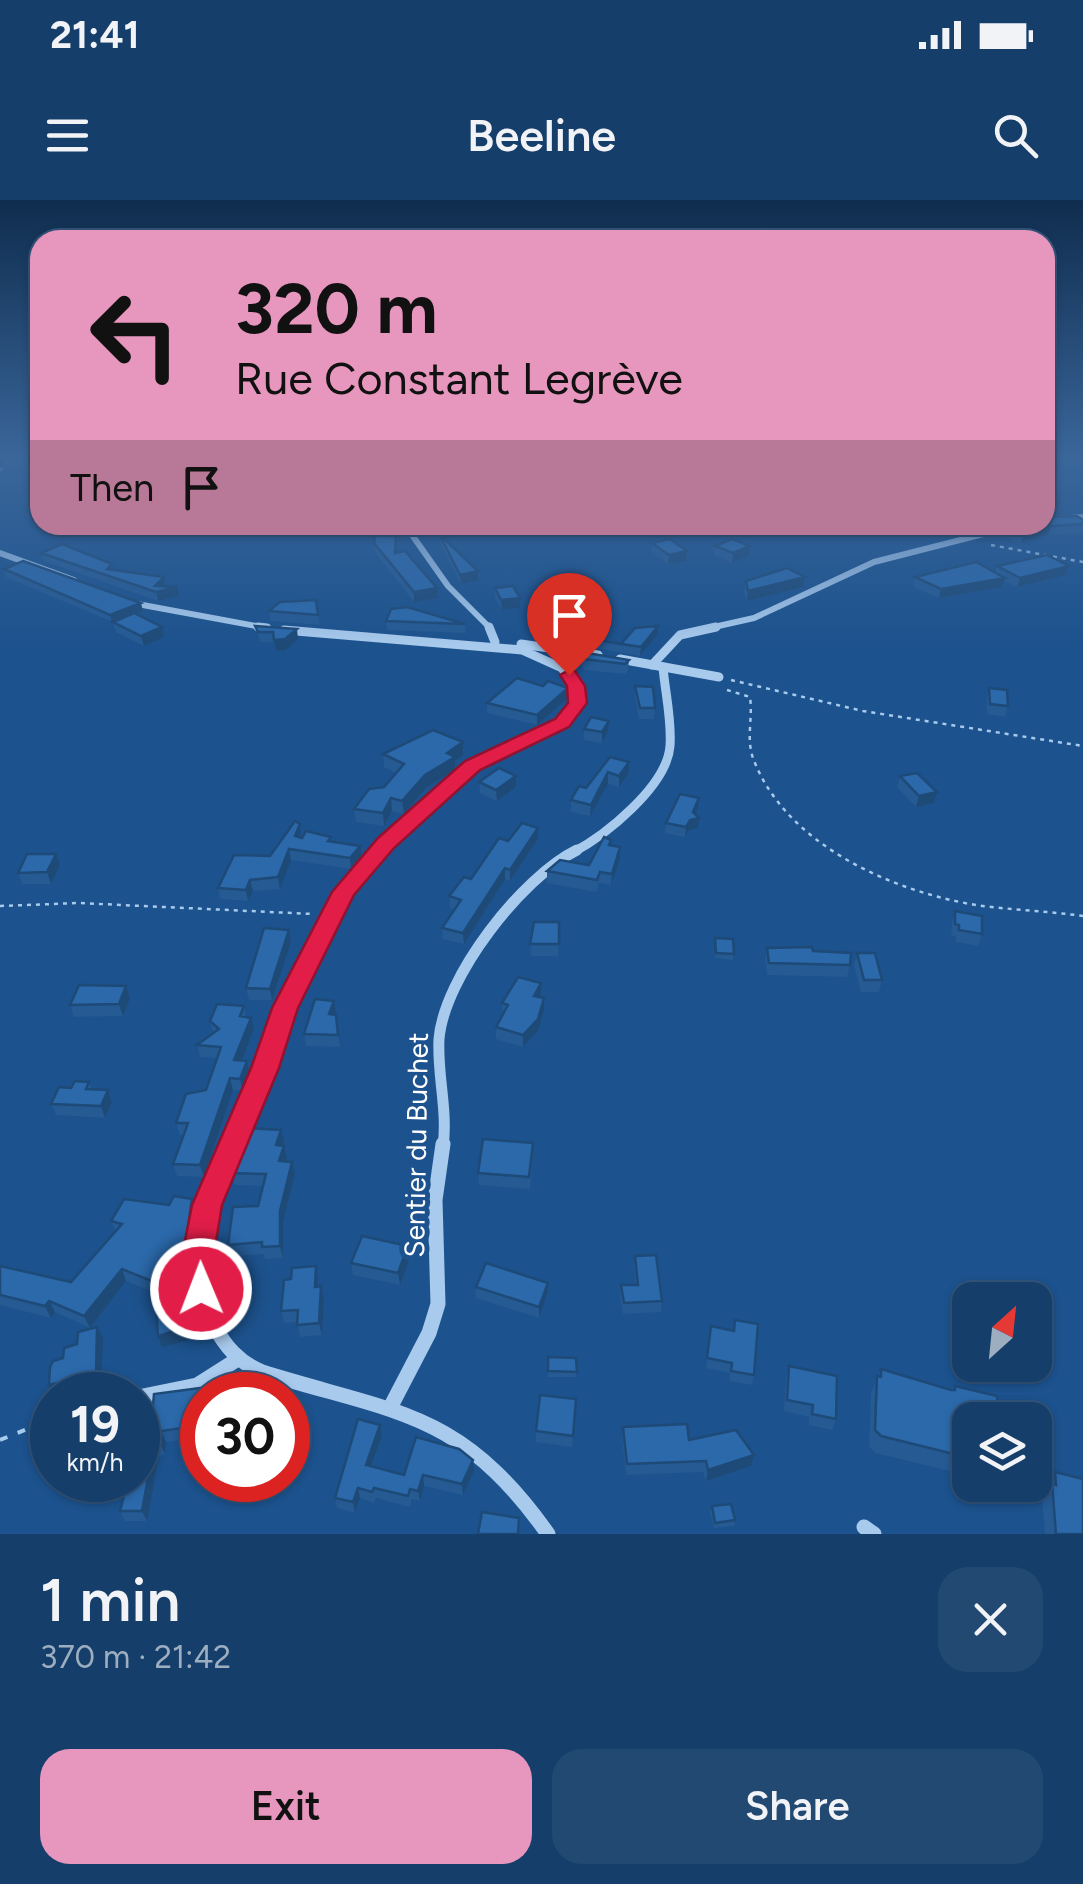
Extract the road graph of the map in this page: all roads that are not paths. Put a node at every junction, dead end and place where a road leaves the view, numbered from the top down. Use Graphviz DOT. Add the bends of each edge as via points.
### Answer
graph roads {
  1 [pos="412,535"];
  2 [pos="981,535"];
  3 [pos="0,553"];
  4 [pos="84,584"];
  5 [pos="116,597"];
  6 [pos="493,643"];
  7 [pos="658,666"];
  8 [pos="719,682"];
  9 [pos="238,1359"];
  10 [pos="160,1393"];
  11 [pos="391,1406"];
  12 [pos="548,1534"];
  1 -- 6 [label="street" via="448,586 493,631"];
  2 -- 7 [label="street" via="874,562 754,618 680,635"];
  3 -- 4 [label="street"];
  5 -- 6 [label="street" via="209,620 319,635"];
  6 -- 7 [label="street"];
  6 -- 9 [label="street" via="560,666 576,686 577,703 562,723 472,765 360,870 330,916 285,1008 207,1205 196,1266 206,1311"];
  7 -- 8 [label="street"];
  7 -- 11 [label="street, Sentier du Buchet" via="670,744 666,766 608,828 550,862 526,886 478,950 443,1014 438,1304"];
  9 -- 10 [label="street" via="197,1385"];
  9 -- 11 [label="street"];
  11 -- 12 [label="street" via="441,1427 491,1461"];
}
